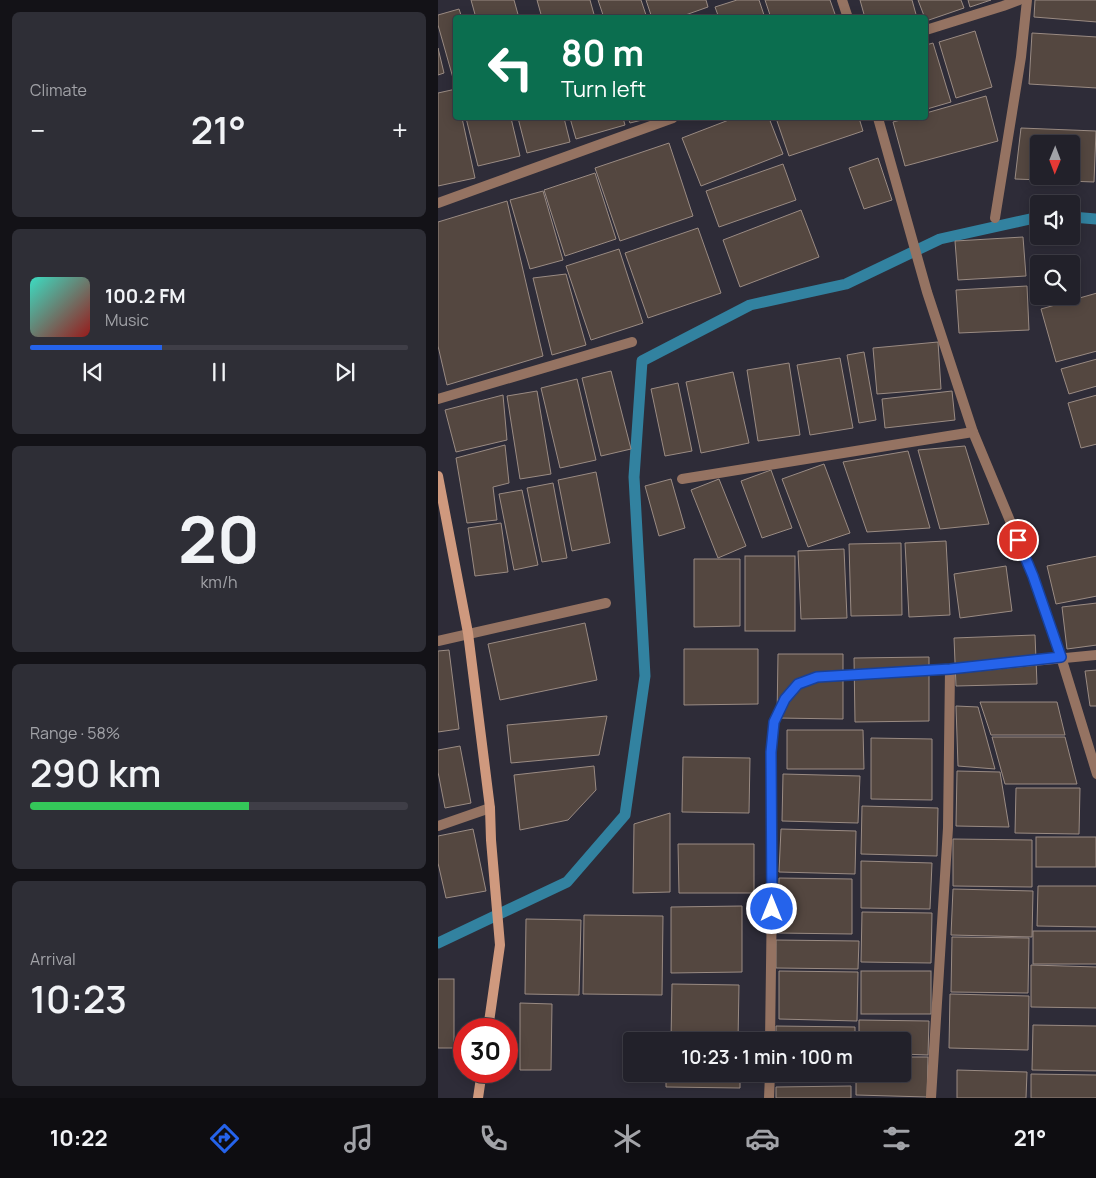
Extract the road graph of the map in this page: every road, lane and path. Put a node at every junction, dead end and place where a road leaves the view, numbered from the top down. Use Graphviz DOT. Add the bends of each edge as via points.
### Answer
graph roads {
  1 [pos="842,0"];
  2 [pos="1018,0"];
  3 [pos="1027,0"];
  4 [pos="847,15"];
  5 [pos="928,29"];
  6 [pos="667,120"];
  7 [pos="879,120"];
  8 [pos="438,203"];
  9 [pos="995,218"];
  10 [pos="632,342"];
  11 [pos="438,399"];
  12 [pos="973,432"];
  13 [pos="438,476"];
  14 [pos="682,479"];
  15 [pos="606,603"];
  16 [pos="468,633"];
  17 [pos="438,641"];
  18 [pos="1096,655"];
  19 [pos="1061,657"];
  20 [pos="950,669"];
  21 [pos="1096,774"];
  22 [pos="490,808"];
  23 [pos="438,826"];
  24 [pos="490,1018"];
  25 [pos="770,1032"];
  26 [pos="770,1082"];
  27 [pos="480,1083"];
  28 [pos="478,1098"];
  29 [pos="769,1098"];
  30 [pos="931,1098"];
  1 -- 4 [label="street"];
  2 -- 5 [label="street"];
  3 -- 9 [label="street"];
  6 -- 8 [label="street"];
  7 -- 12 [label="street" via="927,292"];
  10 -- 11 [label="street"];
  12 -- 14 [label="street"];
  12 -- 19 [label="street" via="1033,576"];
  13 -- 16 [label="street"];
  15 -- 16 [label="street"];
  16 -- 17 [label="street"];
  16 -- 22 [label="street"];
  18 -- 19 [label="street"];
  19 -- 20 [label="street"];
  19 -- 21 [label="street"];
  20 -- 25 [label="street" via="817,677 798,684 785,699 774,722 771,752"];
  20 -- 30 [label="street" via="948,828"];
  22 -- 23 [label="street"];
  22 -- 24 [label="street" via="500,945"];
  26 -- 29 [label="street"];
  27 -- 28 [label="street"];
}
